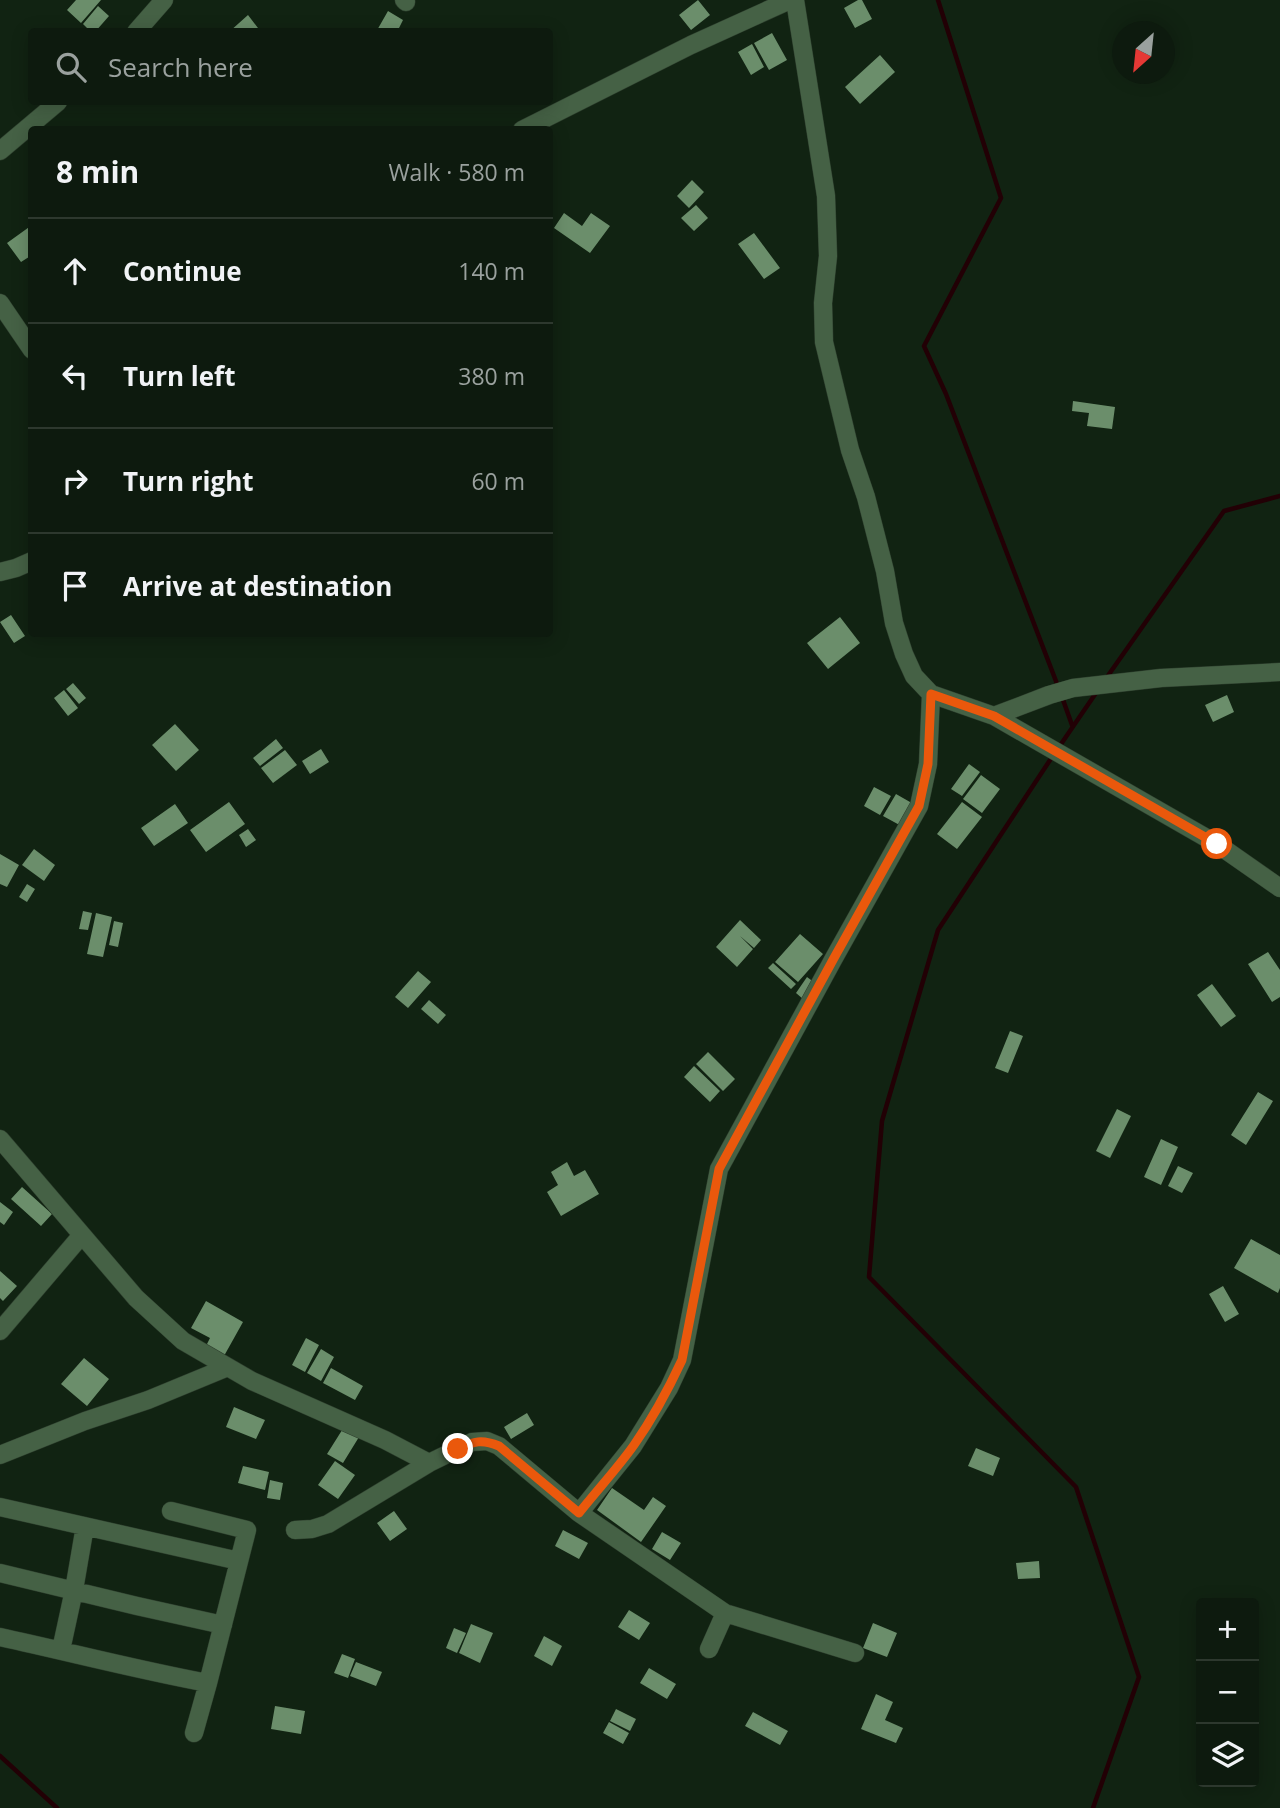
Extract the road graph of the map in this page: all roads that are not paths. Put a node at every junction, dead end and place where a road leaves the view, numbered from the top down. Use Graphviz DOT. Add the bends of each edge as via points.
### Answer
graph roads {
  1 [pos="163,0"];
  2 [pos="793,0"];
  3 [pos="139,28"];
  4 [pos="54,105"];
  5 [pos="30,126"];
  6 [pos="530,126"];
  7 [pos="28,127"];
  8 [pos="0,151"];
  9 [pos="0,303"];
  10 [pos="28,344"];
  11 [pos="28,563"];
  12 [pos="0,572"];
  13 [pos="1280,672"];
  14 [pos="931,694"];
  15 [pos="994,716"];
  16 [pos="1280,888"];
  17 [pos="0,1139"];
  18 [pos="81,1236"];
  19 [pos="0,1331"];
  20 [pos="228,1367"];
  21 [pos="0,1455"];
  22 [pos="429,1463"];
  23 [pos="0,1507"];
  24 [pos="171,1511"];
  25 [pos="579,1513"];
  26 [pos="85,1526"];
  27 [pos="295,1530"];
  28 [pos="239,1561"];
  29 [pos="0,1573"];
  30 [pos="74,1590"];
  31 [pos="725,1613"];
  32 [pos="223,1625"];
  33 [pos="0,1637"];
  34 [pos="709,1649"];
  35 [pos="61,1650"];
  36 [pos="855,1653"];
  37 [pos="208,1683"];
  38 [pos="194,1732"];
  1 -- 3 [label="street"];
  2 -- 6 [label="street"];
  2 -- 14 [label="street" via="826,196 824,342 882,559 894,623 914,676"];
  4 -- 5 [label="street"];
  7 -- 8 [label="street"];
  9 -- 10 [label="street"];
  11 -- 12 [label="street"];
  13 -- 15 [label="street" via="1100,685 1056,693"];
  14 -- 15 [label="street"];
  14 -- 25 [label="street" via="928,764 919,806 719,1169 682,1360 633,1446"];
  15 -- 16 [label="street" via="1217,844"];
  17 -- 18 [label="street"];
  18 -- 19 [label="street"];
  18 -- 20 [label="street" via="136,1298 183,1341"];
  20 -- 21 [label="street"];
  20 -- 22 [label="street"];
  22 -- 25 [label="street" via="472,1442 487,1441"];
  22 -- 27 [label="street" via="328,1524"];
  23 -- 26 [label="street"];
  24 -- 28 [label="street" via="247,1530"];
  25 -- 31 [label="street"];
  26 -- 28 [label="street"];
  26 -- 30 [label="street"];
  28 -- 32 [label="street"];
  29 -- 30 [label="street"];
  30 -- 32 [label="street"];
  30 -- 35 [label="street"];
  31 -- 34 [label="street"];
  31 -- 36 [label="street"];
  32 -- 37 [label="street"];
  33 -- 35 [label="street"];
  35 -- 37 [label="street"];
  37 -- 38 [label="street"];
}
